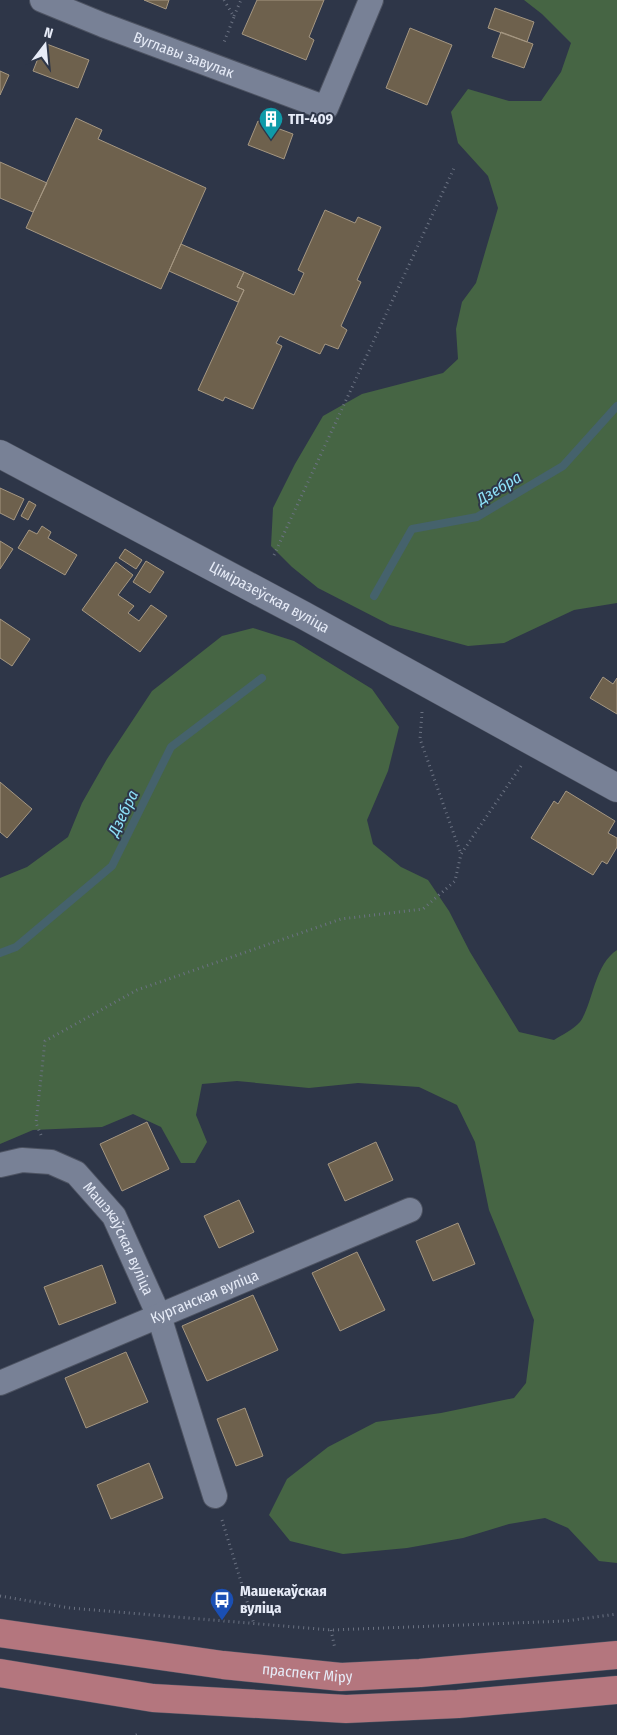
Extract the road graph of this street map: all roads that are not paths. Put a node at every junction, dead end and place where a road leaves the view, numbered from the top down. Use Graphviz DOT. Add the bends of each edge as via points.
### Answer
graph roads {
  1 [pos="42,0"];
  2 [pos="371,0"];
  3 [pos="0,454"];
  4 [pos="617,788"];
  5 [pos="0,1165"];
  6 [pos="410,1210"];
  7 [pos="158,1316"];
  8 [pos="0,1383"];
  9 [pos="215,1496"];
  10 [pos="0,1633"];
  11 [pos="617,1655"];
  12 [pos="0,1673"];
  13 [pos="617,1690"];
  1 -- 2 [label="street, Вуглавы завулак" via="326,108"];
  3 -- 4 [label="main road, Ціміразеўская вуліца"];
  5 -- 7 [label="street, Машэкаўская вуліца" via="22,1160 51,1162 76,1173 114,1216"];
  6 -- 7 [label="street, Курганская вуліца"];
  7 -- 8 [label="street, Курганская вуліца"];
  7 -- 9 [label="street, Машэкаўская вуліца"];
  10 -- 11 [label="main road, праспект Міру" via="223,1665 341,1677"];
  12 -- 13 [label="main road" via="153,1698 346,1709 458,1704"];
}
